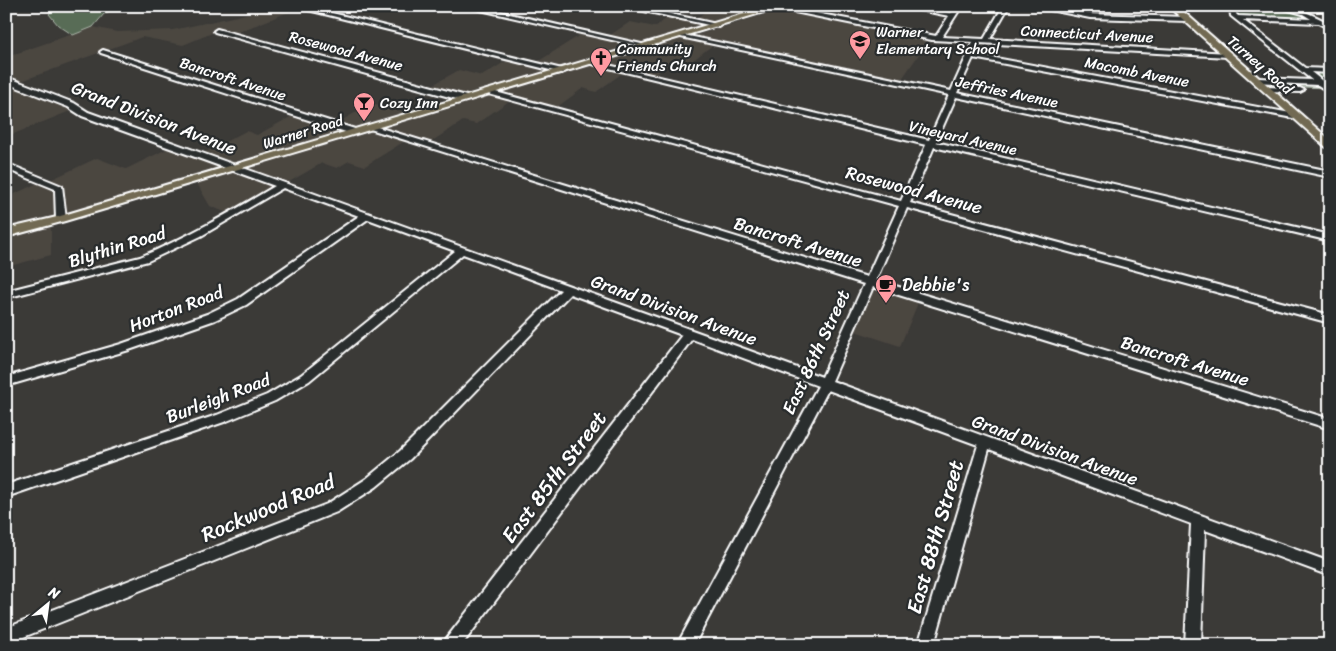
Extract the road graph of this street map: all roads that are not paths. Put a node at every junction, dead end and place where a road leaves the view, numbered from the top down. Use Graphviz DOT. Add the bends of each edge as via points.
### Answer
graph roads {
  1 [pos="466,6"];
  2 [pos="624,6"];
  3 [pos="902,6"];
  4 [pos="959,6"];
  5 [pos="1006,6"];
  6 [pos="1033,6"];
  7 [pos="1172,6"];
  8 [pos="1238,6"];
  9 [pos="1277,6"];
  10 [pos="299,7"];
  11 [pos="774,7"];
  12 [pos="953,15"];
  13 [pos="1237,18"];
  14 [pos="1187,19"];
  15 [pos="1320,21"];
  16 [pos="718,25"];
  17 [pos="1330,27"];
  18 [pos="217,31"];
  19 [pos="679,36"];
  20 [pos="938,38"];
  21 [pos="977,40"];
  22 [pos="986,40"];
  23 [pos="647,46"];
  24 [pos="103,52"];
  25 [pos="970,54"];
  26 [pos="1228,55"];
  27 [pos="591,62"];
  28 [pos="1305,70"];
  29 [pos="562,71"];
  30 [pos="1330,71"];
  31 [pos="1257,80"];
  32 [pos="9,81"];
  33 [pos="1320,83"];
  34 [pos="1267,89"];
  35 [pos="1329,90"];
  36 [pos="489,93"];
  37 [pos="952,95"];
  38 [pos="467,99"];
  39 [pos="1298,117"];
  40 [pos="371,128"];
  41 [pos="355,132"];
  42 [pos="930,144"];
  43 [pos="1330,145"];
  44 [pos="6,166"];
  45 [pos="236,168"];
  46 [pos="1330,174"];
  47 [pos="282,185"];
  48 [pos="904,204"];
  49 [pos="366,216"];
  50 [pos="61,219"];
  51 [pos="6,234"];
  52 [pos="1330,238"];
  53 [pos="462,250"];
  54 [pos="870,282"];
  55 [pos="567,290"];
  56 [pos="6,296"];
  57 [pos="1330,319"];
  58 [pos="689,334"];
  59 [pos="6,382"];
  60 [pos="824,384"];
  61 [pos="1330,424"];
  62 [pos="985,442"];
  63 [pos="6,491"];
  64 [pos="1198,522"];
  65 [pos="1330,569"];
  66 [pos="6,636"];
  67 [pos="452,645"];
  68 [pos="685,645"];
  69 [pos="926,645"];
  70 [pos="1193,645"];
  1 -- 23 [label="street"];
  2 -- 16 [label="street"];
  3 -- 12 [label="street"];
  4 -- 12 [label="street"];
  5 -- 22 [label="street"];
  6 -- 14 [label="street" via="1090,16"];
  7 -- 14 [label="main road, Turney Road"];
  8 -- 13 [label="street" via="1232,12"];
  9 -- 15 [label="street" via="1305,13"];
  10 -- 29 [label="street"];
  11 -- 16 [label="main road, Warner Road"];
  11 -- 20 [label="street, Connecticut Avenue"];
  12 -- 20 [label="street"];
  13 -- 15 [label="street"];
  13 -- 28 [label="street"];
  14 -- 26 [label="main road, Turney Road"];
  15 -- 17 [label="street"];
  16 -- 19 [label="main road, Warner Road"];
  18 -- 38 [label="street, Rosewood Avenue"];
  19 -- 23 [label="main road, Warner Road"];
  19 -- 37 [label="street, Jeffries Avenue"];
  20 -- 21 [label="street, Connecticut Avenue"];
  21 -- 22 [label="street, Connecticut Avenue"];
  21 -- 25 [label="street, East 86th Street"];
  22 -- 26 [label="street, Connecticut Avenue"];
  23 -- 27 [label="main road, Warner Road"];
  24 -- 41 [label="street, Bancroft Avenue"];
  25 -- 37 [label="street, East 86th Street"];
  25 -- 39 [label="street, Macomb Avenue"];
  26 -- 31 [label="main road, Turney Road"];
  27 -- 29 [label="main road, Warner Road"];
  27 -- 42 [label="street, Vineyard Avenue"];
  28 -- 30 [label="street"];
  28 -- 33 [label="street"];
  29 -- 36 [label="main road, Warner Road"];
  31 -- 33 [label="street"];
  31 -- 34 [label="main road, Turney Road"];
  32 -- 45 [label="street, Grand Division Avenue" via="71,105 85,114"];
  33 -- 35 [label="street"];
  34 -- 35 [label="street"];
  34 -- 39 [label="main road, Turney Road"];
  36 -- 38 [label="main road, Warner Road"];
  36 -- 48 [label="street, Rosewood Avenue"];
  37 -- 42 [label="street, East 86th Street"];
  37 -- 46 [label="street, Jeffries Avenue"];
  38 -- 40 [label="main road, Warner Road"];
  39 -- 43 [label="main road, Turney Road"];
  40 -- 41 [label="main road, Warner Road"];
  40 -- 54 [label="street, Bancroft Avenue"];
  41 -- 45 [label="main road, Warner Road"];
  42 -- 48 [label="street, East 86th Street"];
  42 -- 52 [label="street, Vineyard Avenue"];
  44 -- 50 [label="street" via="59,188"];
  45 -- 47 [label="street, Grand Division Avenue"];
  45 -- 50 [label="main road, Warner Road"];
  47 -- 49 [label="street, Grand Division Avenue"];
  47 -- 56 [label="street, Blythin Road" via="189,240 164,251"];
  48 -- 54 [label="street, East 86th Street"];
  48 -- 57 [label="street, Rosewood Avenue"];
  49 -- 53 [label="street, Grand Division Avenue"];
  49 -- 59 [label="street, Horton Road" via="242,302 211,318"];
  50 -- 51 [label="main road, Warner Road"];
  53 -- 55 [label="street, Grand Division Avenue"];
  53 -- 63 [label="street, Burleigh Road" via="305,378 271,398 222,418"];
  54 -- 60 [label="street, East 86th Street"];
  54 -- 61 [label="street, Bancroft Avenue"];
  55 -- 58 [label="street, Grand Division Avenue"];
  55 -- 66 [label="street, Rockwood Road" via="406,455 332,508"];
  58 -- 60 [label="street, Grand Division Avenue"];
  58 -- 67 [label="street, East 85th Street"];
  60 -- 62 [label="street, Grand Division Avenue"];
  60 -- 68 [label="street, East 86th Street"];
  62 -- 64 [label="street, Grand Division Avenue"];
  62 -- 69 [label="street, East 88th Street"];
  64 -- 65 [label="street, Grand Division Avenue"];
  64 -- 70 [label="street"];
}
